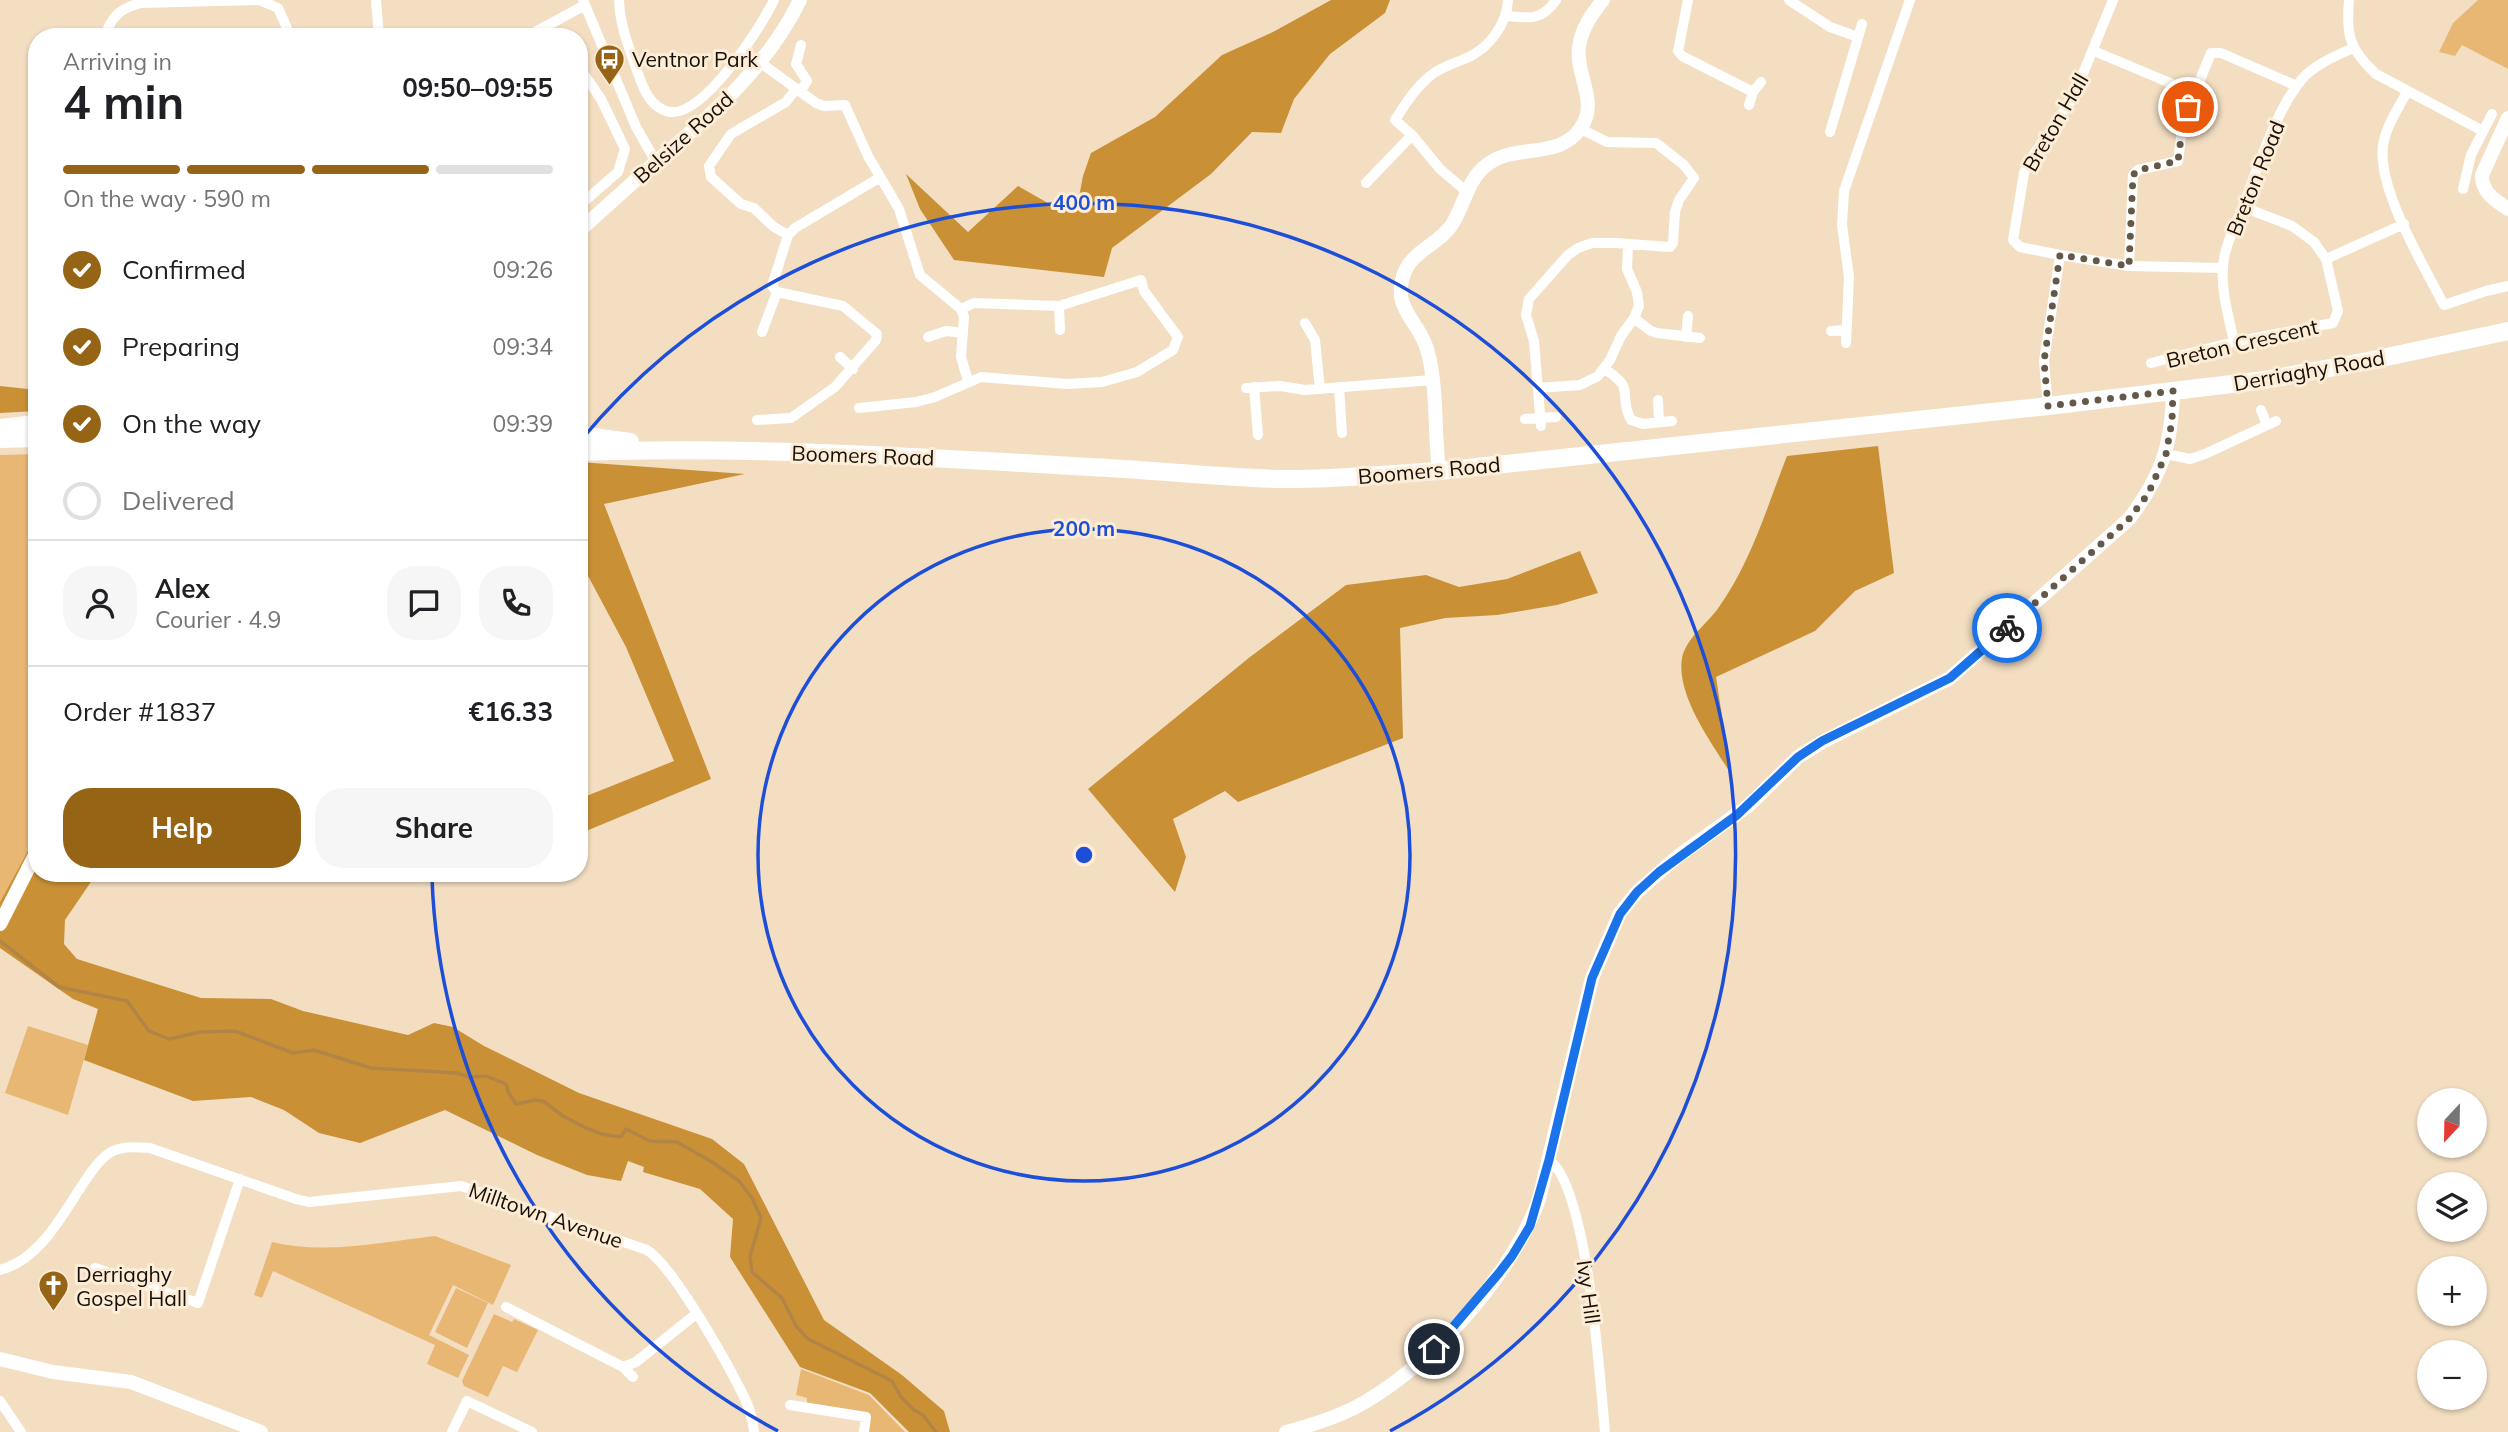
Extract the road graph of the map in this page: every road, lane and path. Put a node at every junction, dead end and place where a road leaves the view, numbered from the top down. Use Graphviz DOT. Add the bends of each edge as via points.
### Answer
graph roads {
  1 [pos="376,0"];
  2 [pos="619,0"];
  3 [pos="774,0"];
  4 [pos="800,0"];
  5 [pos="1508,0"];
  6 [pos="1556,0"];
  7 [pos="1688,0"];
  8 [pos="1789,0"];
  9 [pos="1910,0"];
  10 [pos="2113,0"];
  11 [pos="2349,0"];
  12 [pos="1600,1"];
  13 [pos="141,2"];
  14 [pos="584,2"];
  15 [pos="1507,16"];
  16 [pos="1862,24"];
  17 [pos="544,27"];
  18 [pos="109,28"];
  19 [pos="287,28"];
  20 [pos="378,28"];
  21 [pos="1858,37"];
  22 [pos="801,45"];
  23 [pos="2353,48"];
  24 [pos="2094,51"];
  25 [pos="761,63"];
  26 [pos="588,80"];
  27 [pos="1761,82"];
  28 [pos="2297,86"];
  29 [pos="798,90"];
  30 [pos="1753,92"];
  31 [pos="2407,92"];
  32 [pos="2194,93"];
  33 [pos="1749,105"];
  34 [pos="2492,114"];
  35 [pos="2508,118"];
  36 [pos="1581,129"];
  37 [pos="2483,131"];
  38 [pos="1830,132"];
  39 [pos="1412,135"];
  40 [pos="656,162"];
  41 [pos="879,178"];
  42 [pos="1367,183"];
  43 [pos="2463,189"];
  44 [pos="1467,192"];
  45 [pos="588,198"];
  46 [pos="2242,208"];
  47 [pos="2508,209"];
  48 [pos="588,223"];
  49 [pos="2404,224"];
  50 [pos="788,235"];
  51 [pos="1628,245"];
  52 [pos="2060,255"];
  53 [pos="2326,259"];
  54 [pos="2129,266"];
  55 [pos="2223,268"];
  56 [pos="2508,286"];
  57 [pos="777,292"];
  58 [pos="1059,306"];
  59 [pos="961,309"];
  60 [pos="1688,316"];
  61 [pos="1634,318"];
  62 [pos="1305,323"];
  63 [pos="1060,330"];
  64 [pos="1847,330"];
  65 [pos="1831,331"];
  66 [pos="2508,331"];
  67 [pos="762,332"];
  68 [pos="963,333"];
  69 [pos="928,337"];
  70 [pos="1686,337"];
  71 [pos="1700,338"];
  72 [pos="2234,342"];
  73 [pos="1846,343"];
  74 [pos="2152,351"];
  75 [pos="840,357"];
  76 [pos="853,369"];
  77 [pos="1604,369"];
  78 [pos="1432,380"];
  79 [pos="968,381"];
  80 [pos="1339,387"];
  81 [pos="1538,388"];
  82 [pos="1320,389"];
  83 [pos="2173,391"];
  84 [pos="1658,400"];
  85 [pos="2048,406"];
  86 [pos="859,408"];
  87 [pos="2261,410"];
  88 [pos="1556,417"];
  89 [pos="1525,419"];
  90 [pos="757,420"];
  91 [pos="1672,421"];
  92 [pos="1541,422"];
  93 [pos="1659,422"];
  94 [pos="28,425"];
  95 [pos="0,428"];
  96 [pos="1342,433"];
  97 [pos="1258,435"];
  98 [pos="588,436"];
  99 [pos="28,438"];
  100 [pos="0,439"];
  101 [pos="682,449"];
  102 [pos="588,452"];
  103 [pos="2166,454"];
  104 [pos="1439,471"];
  105 [pos="28,868"];
  106 [pos="1,921"];
  107 [pos="1549,1160"];
  108 [pos="240,1180"];
  109 [pos="95,1268"];
  110 [pos="0,1270"];
  111 [pos="506,1307"];
  112 [pos="696,1314"];
  113 [pos="0,1359"];
  114 [pos="623,1367"];
  115 [pos="634,1377"];
  116 [pos="0,1401"];
  117 [pos="790,1405"];
  118 [pos="254,1431"];
  119 [pos="21,1432"];
  120 [pos="452,1432"];
  121 [pos="532,1432"];
  122 [pos="754,1432"];
  123 [pos="864,1432"];
  124 [pos="1286,1432"];
  125 [pos="1605,1432"];
  1 -- 20 [label="street"];
  2 -- 3 [label="street" via="622,30 644,91 670,112 693,104 727,72"];
  4 -- 25 [label="street, Belsize Road"];
  5 -- 15 [label="street"];
  6 -- 15 [label="street" via="1533,19"];
  7 -- 30 [label="street" via="1678,51"];
  8 -- 21 [label="street" via="1829,27"];
  9 -- 64 [label="street" via="1844,191"];
  10 -- 24 [label="street, Breton Hall"];
  11 -- 23 [label="street" via="2347,22"];
  12 -- 36 [label="street" via="1578,48 1589,102"];
  13 -- 18 [label="street" via="114,15"];
  13 -- 19 [label="street" via="259,1 278,8"];
  14 -- 17 [label="street"];
  14 -- 40 [label="street" via="636,127"];
  15 -- 39 [label="street" via="1473,55 1435,72 1417,87 1395,120"];
  16 -- 21 [label="street"];
  21 -- 38 [label="street"];
  22 -- 29 [label="street" via="796,64 807,82"];
  23 -- 28 [label="street, Breton Road" via="2317,66"];
  23 -- 31 [label="street" via="2376,74"];
  24 -- 32 [label="street"];
  24 -- 52 [label="street, Breton Hall" via="2073,98 2029,161 2013,240 2020,247"];
  25 -- 29 [label="street"];
  25 -- 40 [label="street, Belsize Road" via="713,114"];
  26 -- 45 [label="street" via="625,149 618,172"];
  27 -- 30 [label="street"];
  28 -- 32 [label="street" via="2221,53 2211,53"];
  28 -- 46 [label="street, Breton Road"];
  29 -- 41 [label="street" via="824,106 845,105"];
  29 -- 50 [label="street" via="731,134 709,166 711,177 741,204 754,208"];
  30 -- 33 [label="street"];
  31 -- 37 [label="street"];
  31 -- 49 [label="street" via="2383,141 2382,164"];
  32 -- 54 [label="street" via="2183,122 2178,161 2133,175"];
  34 -- 37 [label="street"];
  35 -- 47 [label="street" via="2482,182 2494,200"];
  36 -- 44 [label="street" via="1555,147 1509,154 1489,163"];
  36 -- 51 [label="street" via="1607,142 1656,143 1693,175 1675,212 1670,247"];
  37 -- 43 [label="street" via="2471,155"];
  39 -- 42 [label="street"];
  39 -- 44 [label="street" via="1440,170"];
  40 -- 48 [label="street, Belsize Road"];
  41 -- 50 [label="street"];
  41 -- 59 [label="street" via="899,209 920,275"];
  44 -- 78 [label="street" via="1449,230 1413,259 1401,284 1402,304 1425,343"];
  46 -- 53 [label="street, Breton Crescent" via="2302,232"];
  46 -- 55 [label="street, Breton Road"];
  49 -- 53 [label="street"];
  49 -- 56 [label="street" via="2444,305"];
  50 -- 57 [label="street" via="772,286"];
  51 -- 61 [label="street" via="1627,269 1639,306"];
  51 -- 81 [label="street" via="1592,243 1578,248 1529,299 1526,316 1534,341"];
  52 -- 54 [label="street, Breton Hall"];
  52 -- 85 [label="street" via="2044,361"];
  53 -- 72 [label="street, Breton Crescent" via="2338,311 2333,323"];
  54 -- 55 [label="street, Breton Hall"];
  55 -- 72 [label="street, Breton Road"];
  57 -- 67 [label="street"];
  57 -- 76 [label="street" via="843,306 877,334"];
  58 -- 59 [label="street" via="974,303"];
  58 -- 63 [label="street"];
  58 -- 79 [label="street" via="1141,280 1178,337 1173,350 1137,372 1102,382 981,377"];
  59 -- 68 [label="street"];
  60 -- 70 [label="street"];
  61 -- 70 [label="street" via="1651,331"];
  61 -- 77 [label="street"];
  62 -- 82 [label="street" via="1315,341"];
  64 -- 65 [label="street"];
  64 -- 73 [label="street"];
  66 -- 83 [label="main road, Derriaghy Road" via="2368,362"];
  68 -- 69 [label="street" via="946,331"];
  68 -- 79 [label="street" via="961,357"];
  70 -- 71 [label="street"];
  72 -- 74 [label="street, Breton Crescent" via="2153,363"];
  75 -- 76 [label="street"];
  76 -- 90 [label="street" via="791,418"];
  77 -- 81 [label="street" via="1580,385"];
  77 -- 93 [label="street" via="1624,385 1631,420"];
  78 -- 80 [label="street"];
  78 -- 104 [label="street"];
  79 -- 86 [label="street" via="916,402"];
  80 -- 82 [label="street"];
  80 -- 96 [label="street"];
  81 -- 92 [label="street"];
  82 -- 97 [label="street" via="1250,387 1262,419"];
  83 -- 85 [label="main road, Boomers Road"];
  83 -- 103 [label="street"];
  84 -- 93 [label="street"];
  85 -- 104 [label="main road, Boomers Road"];
  87 -- 103 [label="street" via="2271,423 2190,459"];
  88 -- 92 [label="street"];
  89 -- 92 [label="street"];
  91 -- 93 [label="street"];
  94 -- 95 [label="main road"];
  98 -- 101 [label="main road, Boomers Road"];
  99 -- 100 [label="main road"];
  101 -- 102 [label="main road, Boomers Road"];
  101 -- 104 [label="main road, Boomers Road" via="907,456 1277,479"];
  103 -- 107 [label="street" via="2148,494 2129,519 1950,678 1798,757 1748,806 1676,857 1637,892 1620,914 1592,978"];
  105 -- 106 [label="street"];
  107 -- 124 [label="street" via="1530,1226 1512,1256 1434,1349 1354,1408"];
  107 -- 125 [label="street, Ivy Hill" via="1562,1175 1591,1287"];
  108 -- 109 [label="street" via="198,1303"];
  108 -- 110 [label="street, Milltown Avenue" via="150,1148 111,1152 90,1173 40,1245 19,1263"];
  108 -- 112 [label="street, Milltown Avenue" via="309,1202 461,1186 647,1250 657,1256"];
  111 -- 114 [label="street"];
  112 -- 114 [label="street" via="636,1362"];
  112 -- 122 [label="street, Milltown Avenue" via="744,1397"];
  113 -- 118 [label="street" via="52,1372 131,1382"];
  114 -- 115 [label="street"];
  116 -- 119 [label="street"];
  117 -- 123 [label="street" via="866,1417"];
  120 -- 121 [label="street" via="467,1401"];
}
